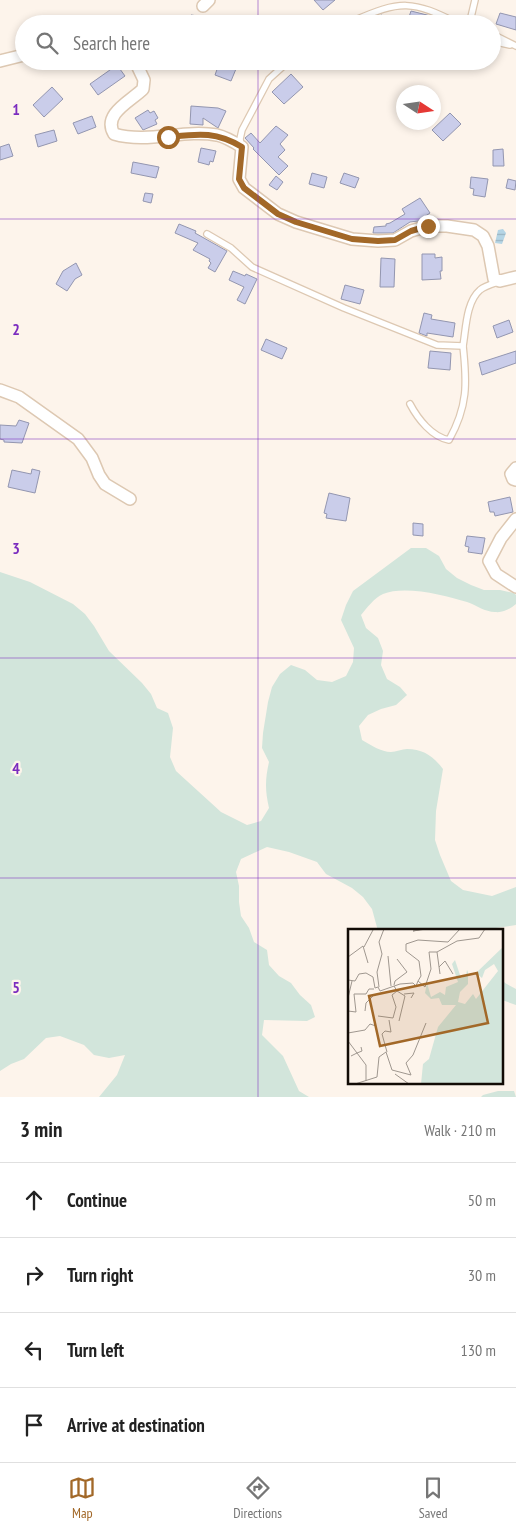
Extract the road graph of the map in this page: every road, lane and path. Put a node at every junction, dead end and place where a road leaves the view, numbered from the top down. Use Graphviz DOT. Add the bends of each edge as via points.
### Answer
graph roads {
  1 [pos="475,0"];
  2 [pos="365,15"];
  3 [pos="444,15"];
  4 [pos="472,15"];
  5 [pos="501,38"];
  6 [pos="501,42"];
  7 [pos="516,46"];
  8 [pos="15,57"];
  9 [pos="0,61"];
  10 [pos="139,70"];
  11 [pos="280,70"];
  12 [pos="242,147"];
  13 [pos="207,234"];
  14 [pos="516,277"];
  15 [pos="500,281"];
  16 [pos="463,346"];
  17 [pos="0,390"];
  18 [pos="410,404"];
  19 [pos="516,468"];
  20 [pos="516,480"];
  21 [pos="130,499"];
  22 [pos="516,519"];
  23 [pos="516,587"];
  1 -- 4 [label="lane"];
  2 -- 3 [label="lane" via="390,3 404,2"];
  5 -- 7 [label="lane"];
  6 -- 7 [label="lane"];
  8 -- 9 [label="street"];
  10 -- 12 [label="street" via="144,80 143,89 116,111 110,129 114,134 127,138 219,135"];
  11 -- 12 [label="lane" via="269,79 242,130"];
  12 -- 15 [label="street" via="239,179 244,188 278,214 352,239 395,240 428,226 474,230 483,236 494,279"];
  13 -- 16 [label="lane" via="231,248 252,267 344,308 437,344"];
  14 -- 15 [label="street"];
  15 -- 16 [label="lane" via="480,290 474,299"];
  16 -- 18 [label="lane" via="467,378 464,407 449,440 439,438 416,415"];
  17 -- 21 [label="street" via="20,396 78,439 105,484"];
  19 -- 20 [label="street" via="511,474"];
  22 -- 23 [label="street" via="489,561 496,574"];
}
